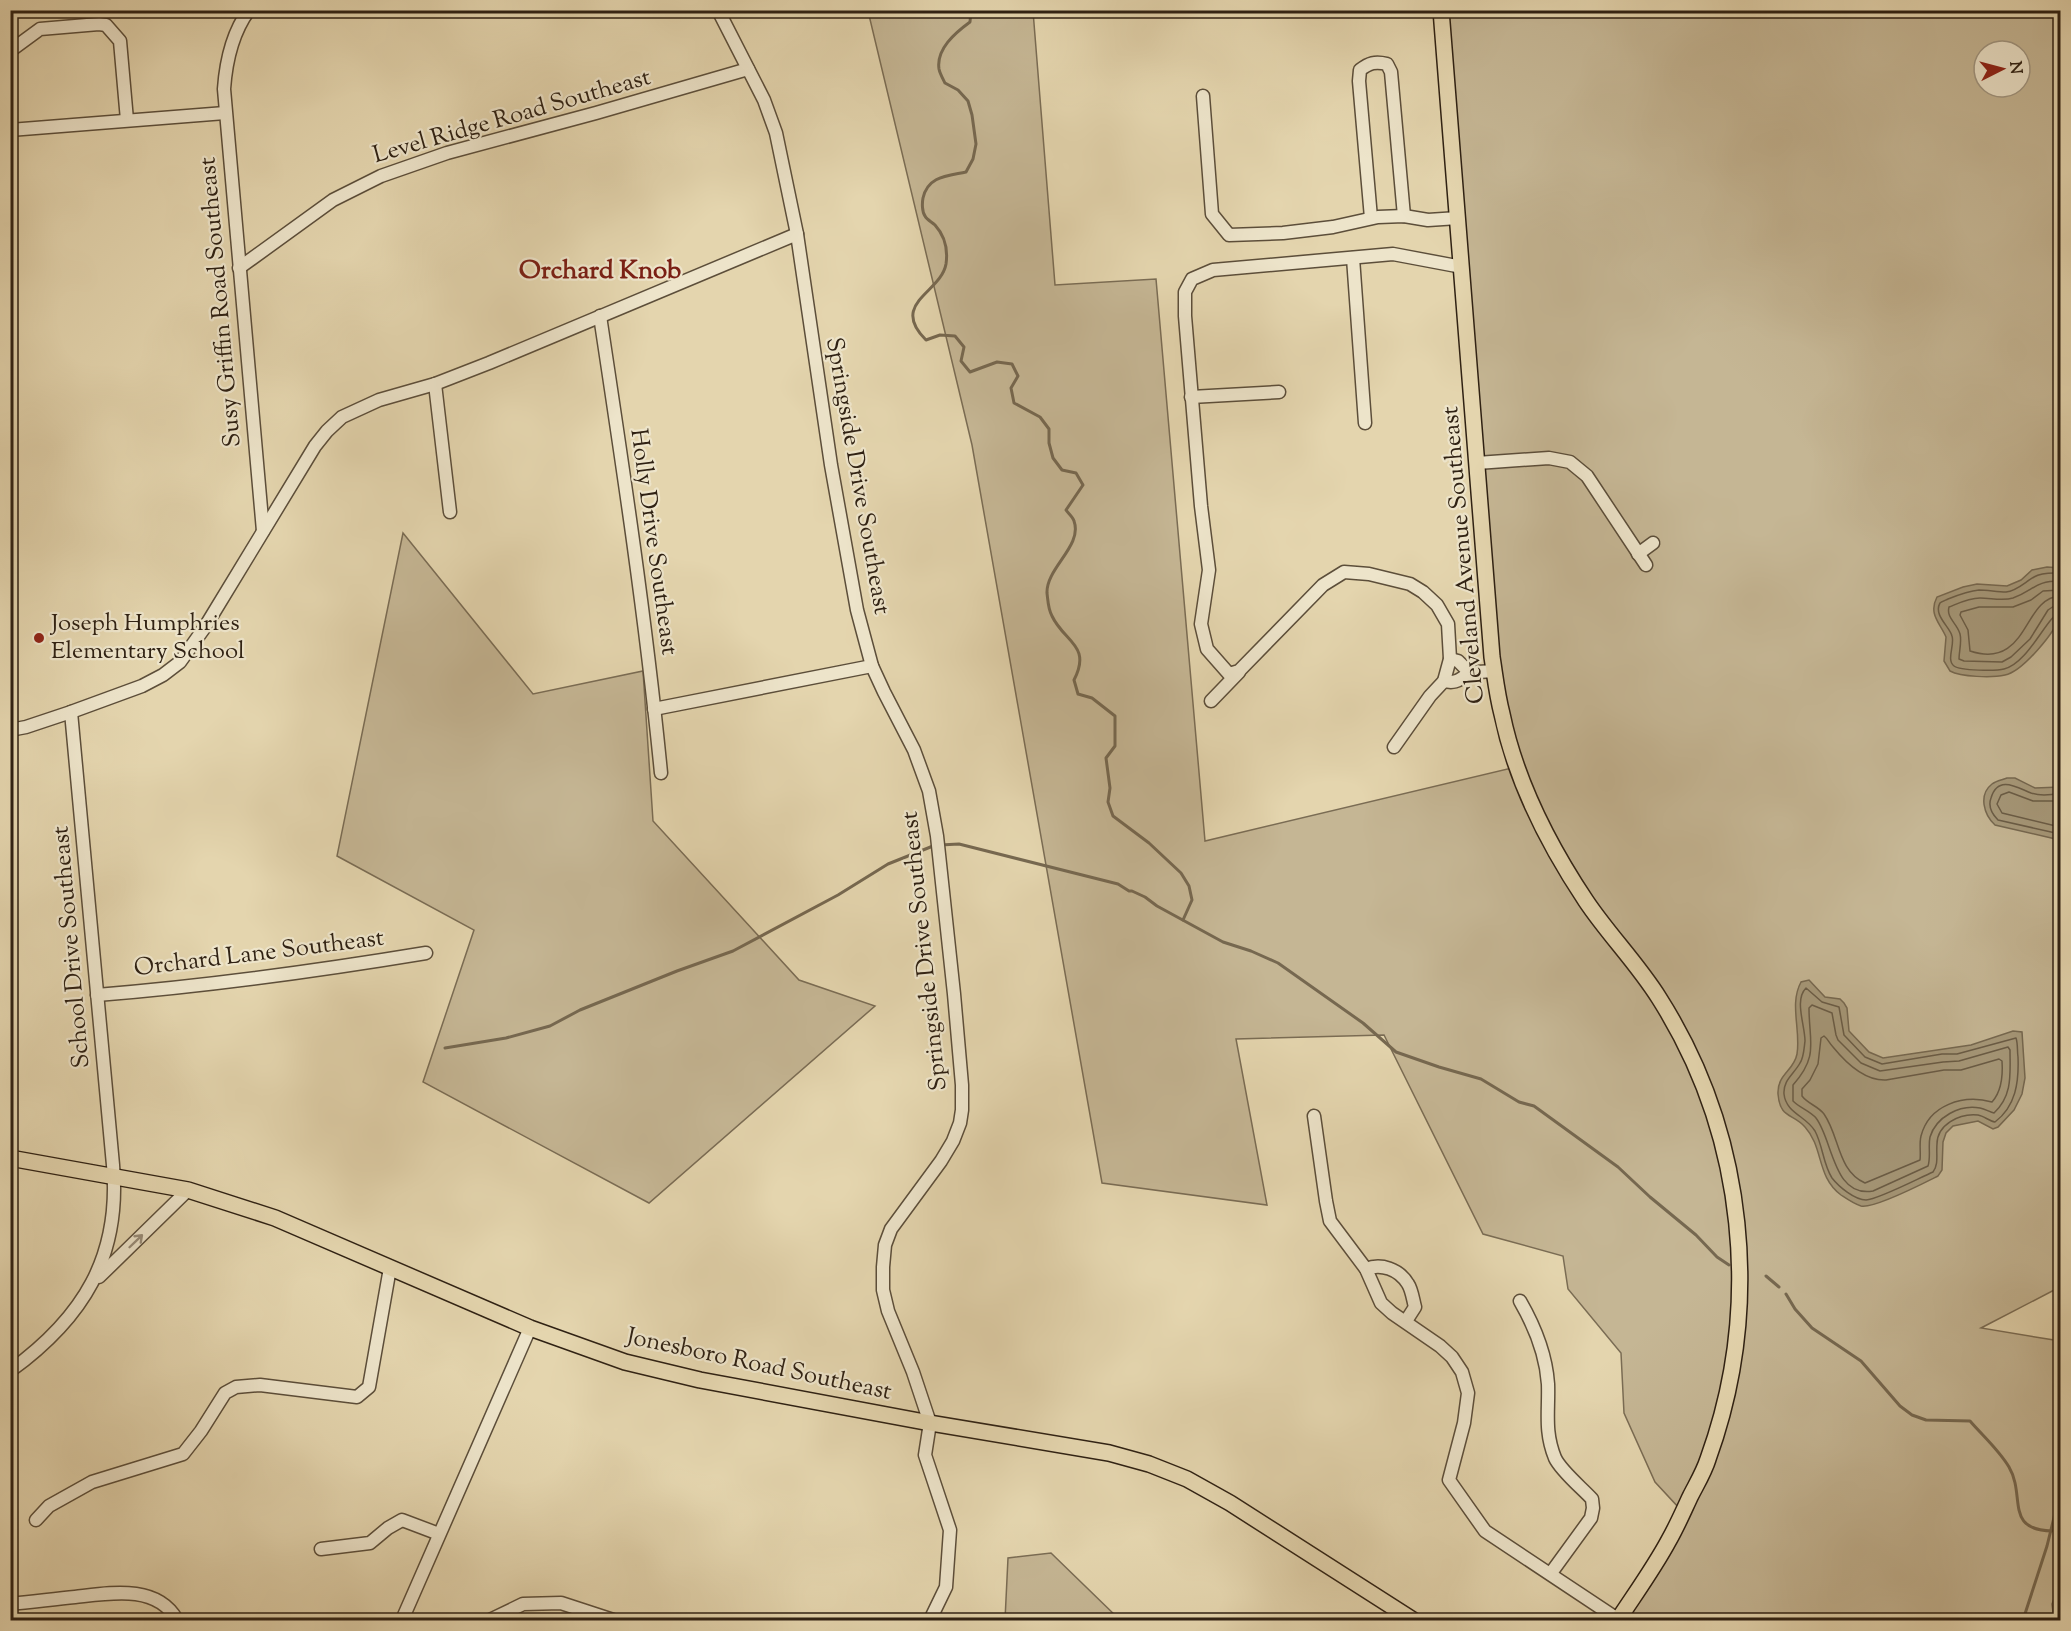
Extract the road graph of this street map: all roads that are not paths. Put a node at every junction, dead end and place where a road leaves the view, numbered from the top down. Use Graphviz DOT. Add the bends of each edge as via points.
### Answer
graph roads {
  1 [pos="249,10"];
  2 [pos="718,10"];
  3 [pos="1441,10"];
  4 [pos="10,51"];
  5 [pos="748,69"];
  6 [pos="1203,96"];
  7 [pos="225,113"];
  8 [pos="127,120"];
  9 [pos="10,130"];
  10 [pos="1404,216"];
  11 [pos="1371,218"];
  12 [pos="1458,218"];
  13 [pos="798,234"];
  14 [pos="1353,258"];
  15 [pos="1461,267"];
  16 [pos="239,268"];
  17 [pos="600,316"];
  18 [pos="435,384"];
  19 [pos="1279,392"];
  20 [pos="1191,397"];
  21 [pos="1365,423"];
  22 [pos="1477,463"];
  23 [pos="450,512"];
  24 [pos="263,531"];
  25 [pos="1653,543"];
  26 [pos="1638,554"];
  27 [pos="1646,565"];
  28 [pos="1450,659"];
  29 [pos="872,666"];
  30 [pos="1239,671"];
  31 [pos="1494,671"];
  32 [pos="1470,673"];
  33 [pos="1444,681"];
  34 [pos="1211,701"];
  35 [pos="654,709"];
  36 [pos="71,712"];
  37 [pos="10,730"];
  38 [pos="1394,747"];
  39 [pos="661,773"];
  40 [pos="426,953"];
  41 [pos="97,995"];
  42 [pos="1314,1116"];
  43 [pos="10,1158"];
  44 [pos="114,1178"];
  45 [pos="188,1190"];
  46 [pos="390,1268"];
  47 [pos="1366,1269"];
  48 [pos="94,1282"];
  49 [pos="1520,1301"];
  50 [pos="1406,1321"];
  51 [pos="530,1328"];
  52 [pos="10,1371"];
  53 [pos="930,1423"];
  54 [pos="36,1520"];
  55 [pos="439,1534"];
  56 [pos="321,1549"];
  57 [pos="1551,1573"];
  58 [pos="10,1604"];
  59 [pos="177,1620"];
  60 [pos="402,1620"];
  61 [pos="490,1620"];
  62 [pos="613,1620"];
  63 [pos="930,1620"];
  64 [pos="1413,1620"];
  65 [pos="1618,1620"];
  1 -- 7 [label="street, Susy Griffin Road Southeast" via="233,41 226,68"];
  2 -- 5 [label="street, Springside Drive Southeast"];
  3 -- 12 [label="main road, Cleveland Avenue Southeast"];
  4 -- 8 [label="street" via="39,29 106,25 120,41"];
  5 -- 13 [label="street, Springside Drive Southeast" via="776,133"];
  5 -- 16 [label="street, Level Ridge Road Southeast" via="447,153 381,176 333,200"];
  6 -- 11 [label="street" via="1212,214 1229,235 1283,233"];
  7 -- 8 [label="street"];
  7 -- 16 [label="street, Susy Griffin Road Southeast"];
  8 -- 9 [label="street"];
  10 -- 11 [label="street"];
  10 -- 11 [label="street" via="1390,72 1387,64 1378,62 1359,70"];
  10 -- 12 [label="street" via="1428,220"];
  12 -- 15 [label="main road, Cleveland Avenue Southeast"];
  13 -- 17 [label="street"];
  13 -- 29 [label="street, Springside Drive Southeast" via="843,542"];
  14 -- 15 [label="street" via="1393,254"];
  14 -- 20 [label="street" via="1212,270 1192,279 1185,292"];
  14 -- 21 [label="street"];
  15 -- 22 [label="main road, Cleveland Avenue Southeast"];
  16 -- 24 [label="street, Susy Griffin Road Southeast"];
  17 -- 18 [label="street"];
  17 -- 35 [label="street, Holly Drive Southeast"];
  18 -- 23 [label="street"];
  18 -- 24 [label="street" via="380,400 342,417 315,446"];
  19 -- 20 [label="street"];
  20 -- 30 [label="street" via="1209,570 1201,624 1207,649 1229,674"];
  22 -- 26 [label="street" via="1549,458 1570,462 1587,476"];
  22 -- 31 [label="main road, Cleveland Avenue Southeast"];
  24 -- 36 [label="street" via="206,627 180,662 142,686"];
  25 -- 26 [label="street"];
  26 -- 27 [label="street"];
  28 -- 30 [label="street" via="1448,624 1437,605 1423,592 1393,579 1344,572 1323,585"];
  28 -- 32 [label="street"];
  28 -- 33 [label="street"];
  29 -- 35 [label="street"];
  29 -- 53 [label="street, Springside Drive Southeast" via="914,750 929,791 962,1084 960,1123 953,1141 891,1229 885,1245 883,1290 888,1311"];
  30 -- 34 [label="street"];
  31 -- 32 [label="street"];
  31 -- 65 [label="main road, Cleveland Avenue Southeast" via="1502,716 1537,818 1587,903 1658,996 1677,1028 1713,1110 1735,1200 1740,1303 1724,1410 1707,1462 1669,1541"];
  32 -- 33 [label="street" via="1452,683"];
  33 -- 38 [label="street"];
  35 -- 39 [label="street, Holly Drive Southeast"];
  36 -- 37 [label="street"];
  36 -- 41 [label="street, School Drive Southeast"];
  40 -- 41 [label="street, Orchard Lane Southeast" via="314,972"];
  41 -- 44 [label="street, School Drive Southeast"];
  42 -- 47 [label="street" via="1330,1221"];
  43 -- 44 [label="main road, Jonesboro Road Southeast"];
  44 -- 45 [label="main road, Jonesboro Road Southeast"];
  44 -- 48 [label="street, School Drive Southeast" via="110,1228"];
  45 -- 46 [label="main road, Jonesboro Road Southeast" via="275,1218"];
  48 -- 45 [label="street, one-way"];
  46 -- 51 [label="main road, Jonesboro Road Southeast"];
  46 -- 54 [label="street" via="369,1387 357,1397 260,1385 236,1387 225,1393 183,1454 92,1482 49,1506"];
  47 -- 50 [label="street" via="1381,1303"];
  47 -- 50 [label="street" via="1377,1265 1391,1268 1408,1283 1415,1307"];
  48 -- 52 [label="street" via="54,1335"];
  49 -- 57 [label="street" via="1544,1353 1548,1384 1546,1416 1556,1460 1592,1499 1591,1518"];
  50 -- 57 [label="street" via="1452,1358 1462,1372 1468,1393 1449,1480 1454,1489 1485,1531"];
  51 -- 53 [label="main road, Jonesboro Road Southeast" via="626,1362 671,1373"];
  51 -- 55 [label="street"];
  53 -- 63 [label="street" via="926,1455 950,1530 946,1587"];
  53 -- 64 [label="main road, Jonesboro Road Southeast" via="1109,1453 1187,1479"];
  55 -- 56 [label="street" via="402,1520 370,1543"];
  55 -- 60 [label="street"];
  57 -- 65 [label="street"];
  58 -- 59 [label="street" via="118,1592 161,1602"];
  61 -- 62 [label="street" via="523,1604 561,1603"];
}
